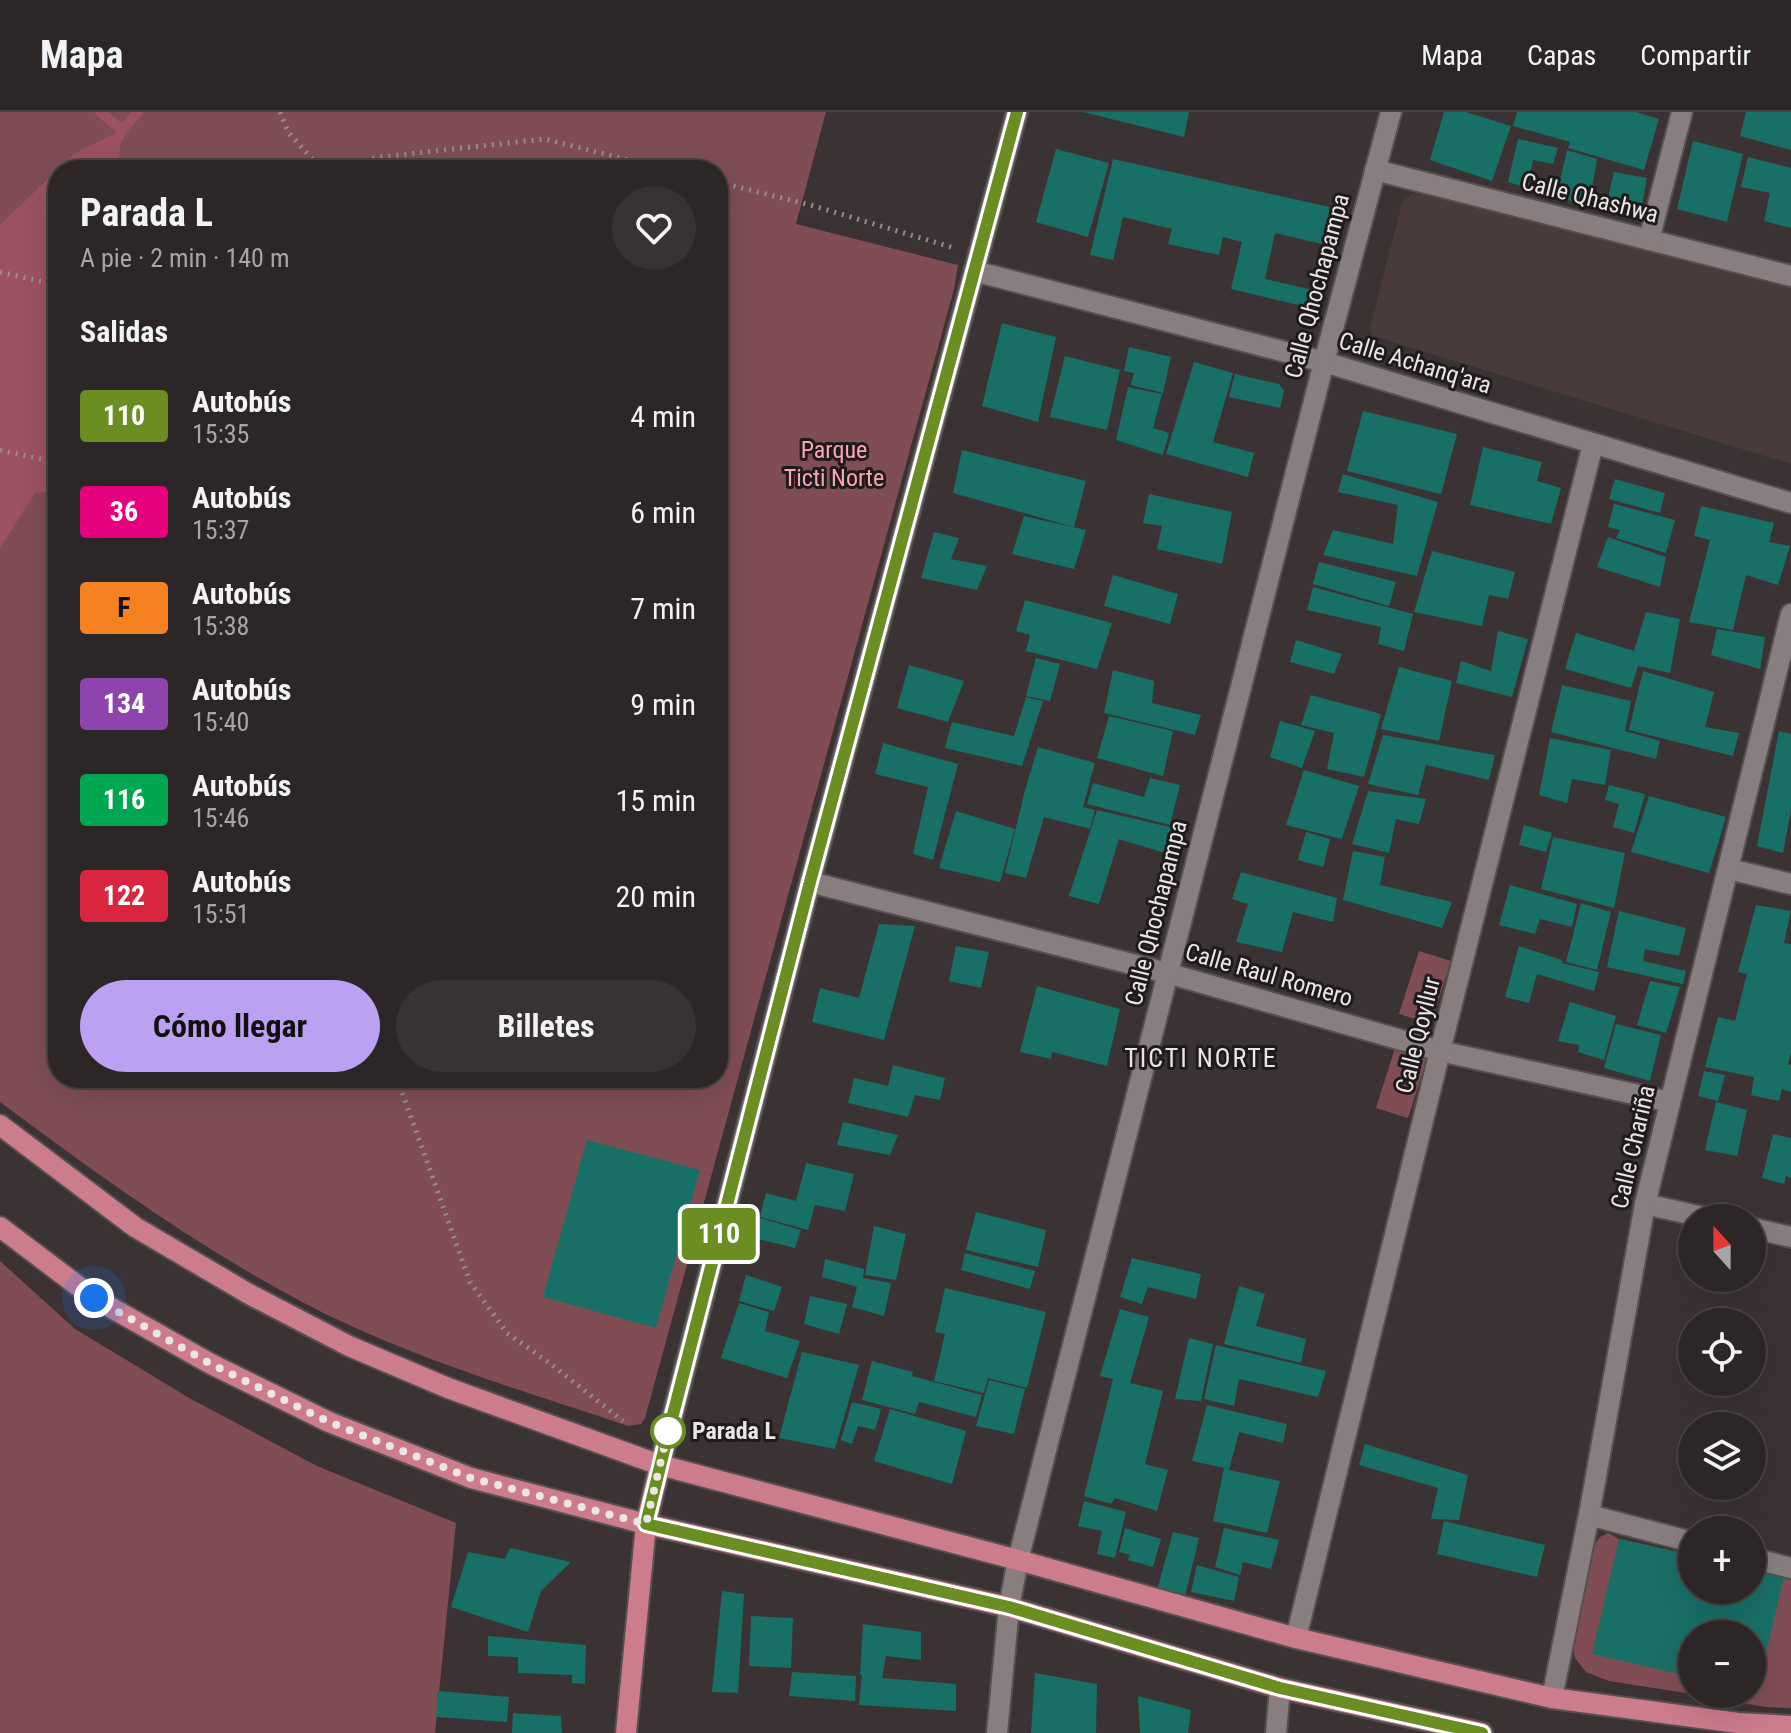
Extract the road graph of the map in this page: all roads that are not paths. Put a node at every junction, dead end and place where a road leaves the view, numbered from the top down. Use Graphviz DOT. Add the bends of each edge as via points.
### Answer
graph roads {
  1 [pos="1017,112"];
  2 [pos="1391,112"];
  3 [pos="1682,112"];
  4 [pos="1375,170"];
  5 [pos="1649,240"];
  6 [pos="976,263"];
  7 [pos="1791,276"];
  8 [pos="1324,362"];
  9 [pos="1593,444"];
  10 [pos="1791,503"];
  11 [pos="1791,614"];
  12 [pos="1729,869"];
  13 [pos="810,882"];
  14 [pos="1791,884"];
  15 [pos="1167,973"];
  16 [pos="1440,1051"];
  17 [pos="1670,1102"];
  18 [pos="0,1125"];
  19 [pos="1645,1204"];
  20 [pos="1678,1211"];
  21 [pos="0,1227"];
  22 [pos="1766,1231"];
  23 [pos="1791,1237"];
  24 [pos="660,1465"];
  25 [pos="1589,1515"];
  26 [pos="646,1524"];
  27 [pos="1678,1538"];
  28 [pos="1018,1560"];
  29 [pos="1766,1562"];
  30 [pos="1791,1568"];
  31 [pos="1009,1607"];
  32 [pos="1296,1638"];
  33 [pos="1280,1688"];
  34 [pos="1552,1698"];
  35 [pos="1791,1726"];
  36 [pos="626,1733"];
  37 [pos="997,1733"];
  38 [pos="1276,1733"];
  39 [pos="1482,1733"];
  1 -- 6 [label="street"];
  2 -- 4 [label="street, Calle Qhochapampa"];
  3 -- 5 [label="street"];
  4 -- 5 [label="street, Calle Qhashwa"];
  4 -- 8 [label="street, Calle Qhochapampa"];
  5 -- 7 [label="street, Calle Qhashwa"];
  6 -- 8 [label="street, Calle Achanq'ara"];
  6 -- 13 [label="street"];
  8 -- 9 [label="street, Calle Achanq'ara"];
  8 -- 15 [label="street, Calle Qhochapampa"];
  9 -- 10 [label="street, Calle Achanq'ara"];
  9 -- 16 [label="street, Calle Qoyllur"];
  11 -- 12 [label="street, Calle Chariña"];
  12 -- 14 [label="street"];
  12 -- 17 [label="street, Calle Chariña"];
  13 -- 15 [label="street, Calle Raul Romero"];
  13 -- 24 [label="street"];
  15 -- 16 [label="street, Calle Raul Romero"];
  15 -- 28 [label="street, Calle Qhochapampa"];
  16 -- 17 [label="street, Calle Raul Romero"];
  16 -- 32 [label="street, Calle Qoyllur"];
  17 -- 19 [label="street, Calle Chariña"];
  18 -- 24 [label="main road" via="135,1227 349,1346"];
  19 -- 20 [label="street"];
  19 -- 25 [label="street, Calle Chariña"];
  21 -- 26 [label="main road" via="94,1298 329,1422 471,1478"];
  22 -- 23 [label="street"];
  24 -- 26 [label="main road"];
  24 -- 28 [label="main road"];
  25 -- 27 [label="street"];
  25 -- 34 [label="street, Calle Chariña"];
  26 -- 31 [label="main road"];
  26 -- 36 [label="main road"];
  28 -- 31 [label="street, Calle Qhochapampa"];
  28 -- 32 [label="main road"];
  29 -- 30 [label="street"];
  31 -- 33 [label="main road"];
  31 -- 37 [label="street, Calle Qhochapampa"];
  32 -- 34 [label="main road"];
  33 -- 38 [label="street"];
  33 -- 39 [label="main road"];
  34 -- 35 [label="main road"];
}
